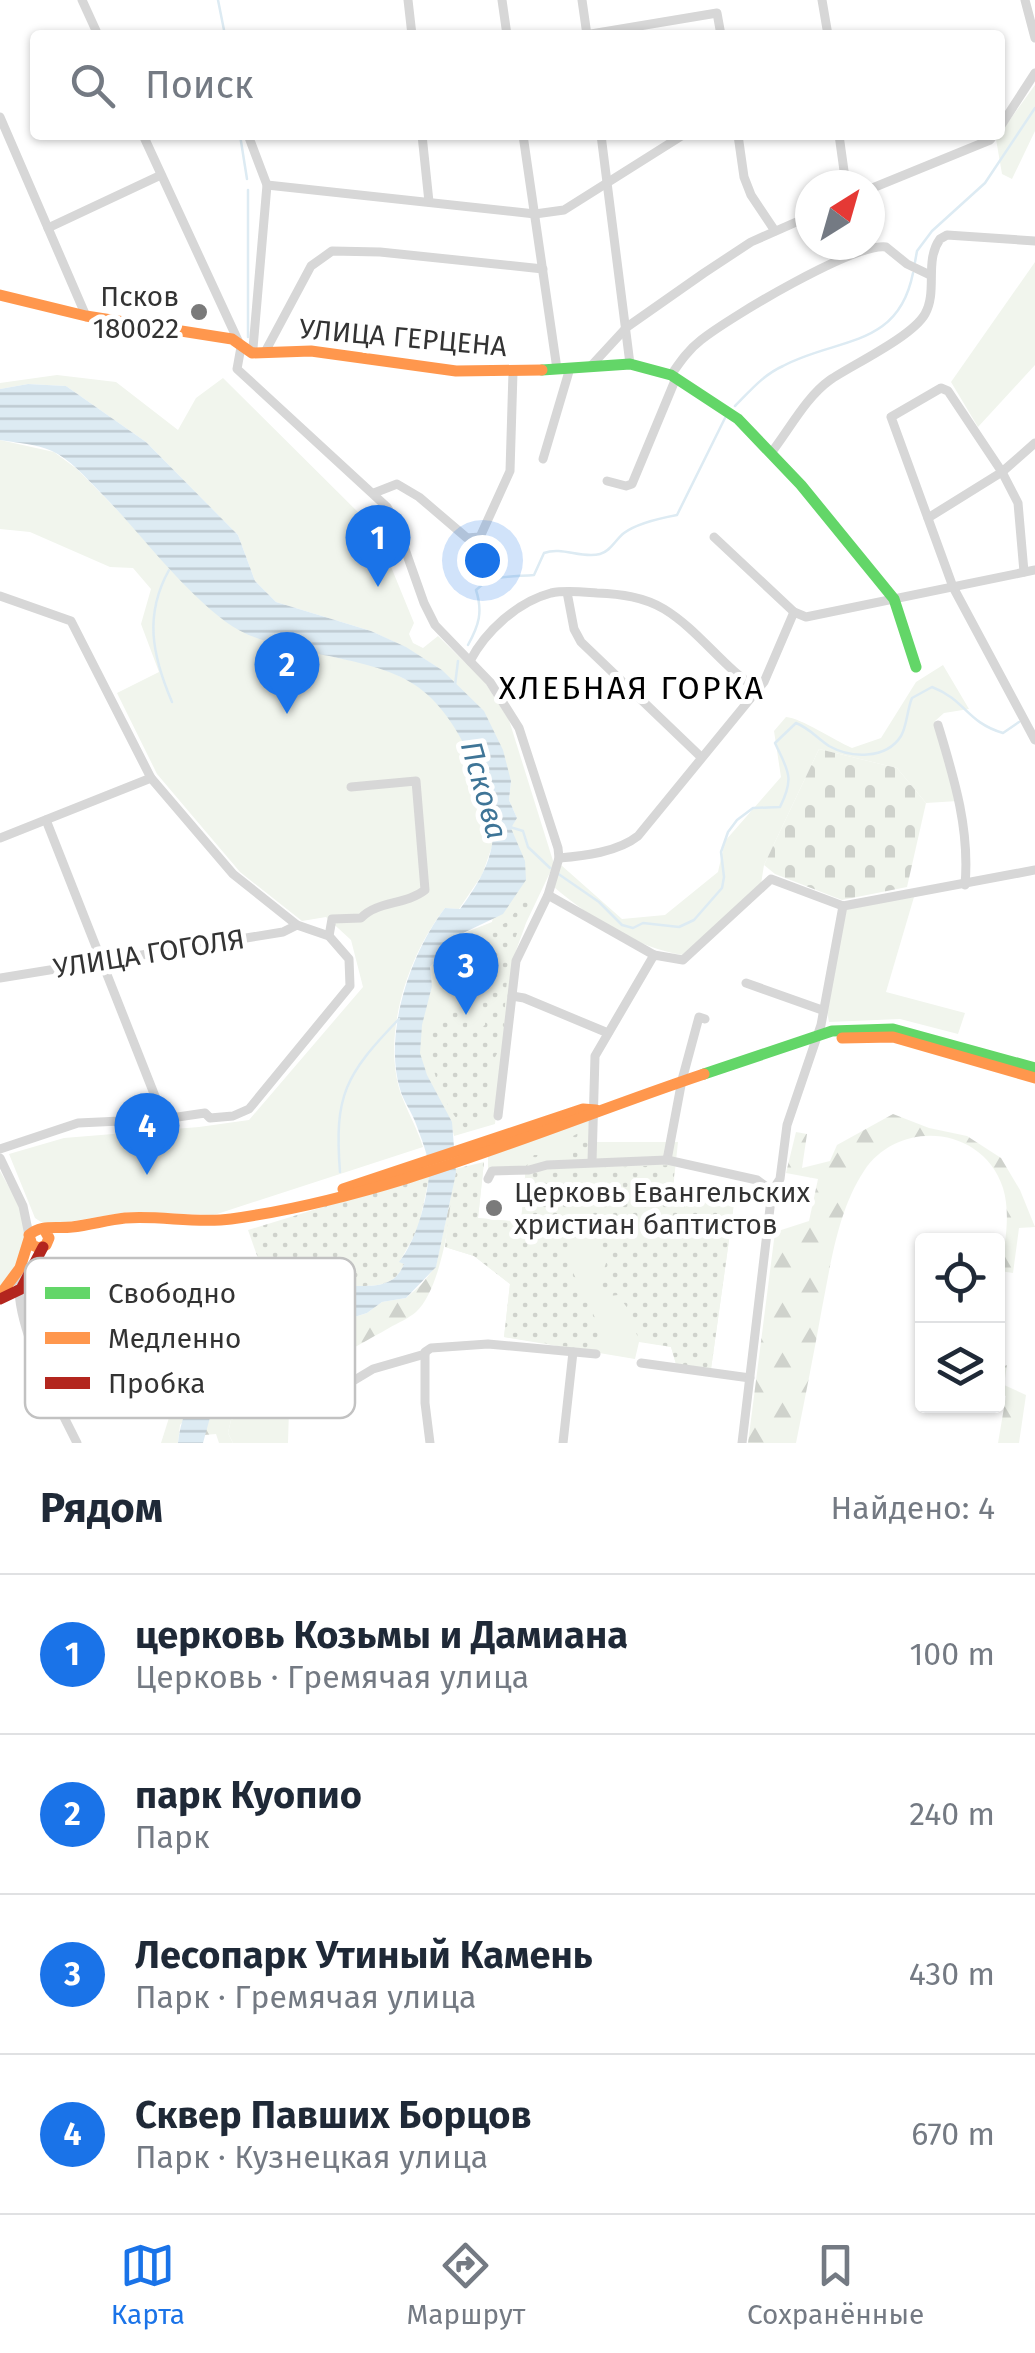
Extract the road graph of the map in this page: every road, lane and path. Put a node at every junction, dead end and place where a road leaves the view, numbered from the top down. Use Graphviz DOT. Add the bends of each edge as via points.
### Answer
graph roads {
  1 [pos="82,0"];
  2 [pos="408,0"];
  3 [pos="502,0"];
  4 [pos="582,0"];
  5 [pos="822,0"];
  6 [pos="1025,0"];
  7 [pos="96,30"];
  8 [pos="411,30"];
  9 [pos="506,30"];
  10 [pos="586,30"];
  11 [pos="617,30"];
  12 [pos="720,30"];
  13 [pos="827,30"];
  14 [pos="1035,38"];
  15 [pos="1035,72"];
  16 [pos="0,117"];
  17 [pos="1005,119"];
  18 [pos="145,140"];
  19 [pos="250,140"];
  20 [pos="423,140"];
  21 [pos="524,140"];
  22 [pos="601,140"];
  23 [pos="674,140"];
  24 [pos="739,140"];
  25 [pos="840,140"];
  26 [pos="990,140"];
  27 [pos="844,170"];
  28 [pos="161,176"];
  29 [pos="885,183"];
  30 [pos="267,184"];
  31 [pos="607,184"];
  32 [pos="429,202"];
  33 [pos="535,214"];
  34 [pos="795,222"];
  35 [pos="48,228"];
  36 [pos="775,231"];
  37 [pos="1035,241"];
  38 [pos="885,247"];
  39 [pos="838,260"];
  40 [pos="543,269"];
  41 [pos="930,274"];
  42 [pos="0,295"];
  43 [pos="86,316"];
  44 [pos="627,328"];
  45 [pos="253,350"];
  46 [pos="630,364"];
  47 [pos="591,366"];
  48 [pos="564,369"];
  49 [pos="513,372"];
  50 [pos="674,376"];
  51 [pos="1035,443"];
  52 [pos="771,453"];
  53 [pos="543,459"];
  54 [pos="1002,472"];
  55 [pos="607,480"];
  56 [pos="374,492"];
  57 [pos="928,518"];
  58 [pos="714,537"];
  59 [pos="1030,571"];
  60 [pos="953,587"];
  61 [pos="568,592"];
  62 [pos="0,596"];
  63 [pos="894,600"];
  64 [pos="794,612"];
  65 [pos="468,660"];
  66 [pos="916,667"];
  67 [pos="759,690"];
  68 [pos="938,725"];
  69 [pos="1035,740"];
  70 [pos="701,757"];
  71 [pos="151,778"];
  72 [pos="351,787"];
  73 [pos="46,820"];
  74 [pos="0,838"];
  75 [pos="559,861"];
  76 [pos="1035,870"];
  77 [pos="965,885"];
  78 [pos="549,891"];
  79 [pos="843,906"];
  80 [pos="298,925"];
  81 [pos="329,936"];
  82 [pos="654,954"];
  83 [pos="100,960"];
  84 [pos="0,978"];
  85 [pos="746,983"];
  86 [pos="512,996"];
  87 [pos="822,1010"];
  88 [pos="705,1019"];
  89 [pos="608,1033"];
  90 [pos="821,1037"];
  91 [pos="1035,1068"];
  92 [pos="1035,1078"];
  93 [pos="682,1080"];
  94 [pos="596,1110"];
  95 [pos="498,1116"];
  96 [pos="164,1119"];
  97 [pos="0,1149"];
  98 [pos="0,1158"];
  99 [pos="667,1160"];
  100 [pos="592,1162"];
  101 [pos="488,1179"];
  102 [pos="772,1191"];
  103 [pos="39,1236"];
  104 [pos="31,1258"];
  105 [pos="25,1273"];
  106 [pos="23,1278"];
  107 [pos="0,1297"];
  108 [pos="25,1318"];
  109 [pos="573,1352"];
  110 [pos="425,1353"];
  111 [pos="596,1354"];
  112 [pos="640,1363"];
  113 [pos="750,1378"];
  114 [pos="355,1379"];
  115 [pos="65,1418"];
  116 [pos="77,1443"];
  117 [pos="430,1443"];
  118 [pos="563,1443"];
  119 [pos="742,1443"];
  1 -- 7 [label="street"];
  2 -- 8 [label="street"];
  3 -- 9 [label="street"];
  4 -- 10 [label="street"];
  5 -- 13 [label="street"];
  6 -- 14 [label="street"];
  11 -- 12 [label="street" via="717,13"];
  15 -- 17 [label="street"];
  16 -- 35 [label="street"];
  18 -- 28 [label="street"];
  19 -- 30 [label="street"];
  20 -- 32 [label="street"];
  21 -- 33 [label="street"];
  22 -- 31 [label="street"];
  23 -- 31 [label="street"];
  24 -- 36 [label="street" via="744,177"];
  25 -- 27 [label="street"];
  26 -- 29 [label="street"];
  28 -- 35 [label="street"];
  28 -- 45 [label="street"];
  30 -- 32 [label="street"];
  30 -- 45 [label="street"];
  31 -- 33 [label="street" via="564,210"];
  31 -- 44 [label="street"];
  32 -- 33 [label="street"];
  33 -- 40 [label="street"];
  34 -- 36 [label="street"];
  35 -- 43 [label="street"];
  36 -- 44 [label="street"];
  37 -- 41 [label="street" via="943,236"];
  38 -- 41 [label="street"];
  39 -- 50 [label="street" via="702,339"];
  40 -- 45 [label="street" via="332,251 311,266"];
  40 -- 48 [label="street"];
  41 -- 52 [label="street" via="925,314 828,381"];
  42 -- 43 [label="street, УЛИЦА ГЕРЦЕНА"];
  43 -- 45 [label="street, УЛИЦА ГЕРЦЕНА" via="232,339"];
  44 -- 46 [label="street"];
  44 -- 47 [label="street"];
  45 -- 49 [label="street, УЛИЦА ГЕРЦЕНА"];
  45 -- 56 [label="street" via="237,370"];
  46 -- 47 [label="street, УЛИЦА ГЕРЦЕНА"];
  46 -- 50 [label="street, УЛИЦА ГЕРЦЕНА"];
  47 -- 48 [label="street, УЛИЦА ГЕРЦЕНА"];
  48 -- 49 [label="street, УЛИЦА ГЕРЦЕНА"];
  48 -- 53 [label="street"];
  49 -- 56 [label="street" via="510,470 480,538 467,538 397,484"];
  50 -- 52 [label="street, УЛИЦА ГЕРЦЕНА" via="738,419"];
  50 -- 55 [label="street" via="632,484"];
  51 -- 54 [label="street"];
  52 -- 63 [label="street, УЛИЦА ГЕРЦЕНА"];
  54 -- 57 [label="street"];
  54 -- 57 [label="street" via="942,388 891,417"];
  54 -- 59 [label="street" via="1018,503"];
  56 -- 65 [label="street" via="396,520 435,625"];
  57 -- 60 [label="street"];
  58 -- 64 [label="street"];
  59 -- 60 [label="street"];
  60 -- 63 [label="street"];
  60 -- 69 [label="street"];
  61 -- 65 [label="street" via="544,595 515,612 486,634"];
  61 -- 67 [label="street" via="648,600"];
  61 -- 70 [label="street" via="581,642"];
  62 -- 71 [label="street" via="70,621"];
  63 -- 64 [label="street" via="806,617"];
  63 -- 66 [label="street"];
  64 -- 67 [label="street"];
  65 -- 75 [label="street" via="519,728"];
  67 -- 70 [label="street"];
  68 -- 77 [label="street" via="967,846"];
  70 -- 75 [label="street" via="630,842"];
  71 -- 73 [label="street"];
  71 -- 80 [label="street" via="233,874"];
  72 -- 81 [label="street" via="416,781 425,890 361,918 332,919"];
  73 -- 74 [label="street"];
  73 -- 83 [label="street"];
  75 -- 78 [label="street"];
  76 -- 77 [label="street"];
  77 -- 79 [label="street"];
  78 -- 82 [label="street"];
  78 -- 86 [label="street" via="516,961"];
  79 -- 82 [label="street" via="770,879 684,960"];
  79 -- 87 [label="street"];
  80 -- 81 [label="street"];
  80 -- 83 [label="street, УЛИЦА ГОГОЛЯ"];
  81 -- 96 [label="street" via="350,959 350,986 250,1109"];
  82 -- 89 [label="street"];
  83 -- 84 [label="street, УЛИЦА ГОГОЛЯ"];
  83 -- 96 [label="street"];
  85 -- 87 [label="street"];
  86 -- 89 [label="street"];
  86 -- 95 [label="street"];
  87 -- 90 [label="street"];
  88 -- 93 [label="street" via="699,1017"];
  89 -- 94 [label="street" via="596,1056"];
  90 -- 91 [label="street" via="893,1028"];
  90 -- 92 [label="street" via="893,1037"];
  90 -- 93 [label="street"];
  90 -- 102 [label="street" via="787,1125 780,1179"];
  93 -- 94 [label="street"];
  93 -- 99 [label="street"];
  94 -- 100 [label="street"];
  94 -- 103 [label="street" via="272,1213 230,1220 127,1218"];
  96 -- 97 [label="street" via="78,1123"];
  98 -- 103 [label="street"];
  99 -- 100 [label="street"];
  99 -- 102 [label="street" via="757,1180"];
  100 -- 101 [label="street" via="492,1171"];
  102 -- 113 [label="street"];
  103 -- 104 [label="street"];
  105 -- 106 [label="street"];
  106 -- 107 [label="street"];
  106 -- 107 [label="street"];
  106 -- 108 [label="street"];
  109 -- 110 [label="street" via="488,1344"];
  109 -- 111 [label="street"];
  109 -- 118 [label="street"];
  110 -- 114 [label="street"];
  110 -- 117 [label="street"];
  112 -- 113 [label="street"];
  113 -- 119 [label="street"];
  115 -- 116 [label="street"];
}
